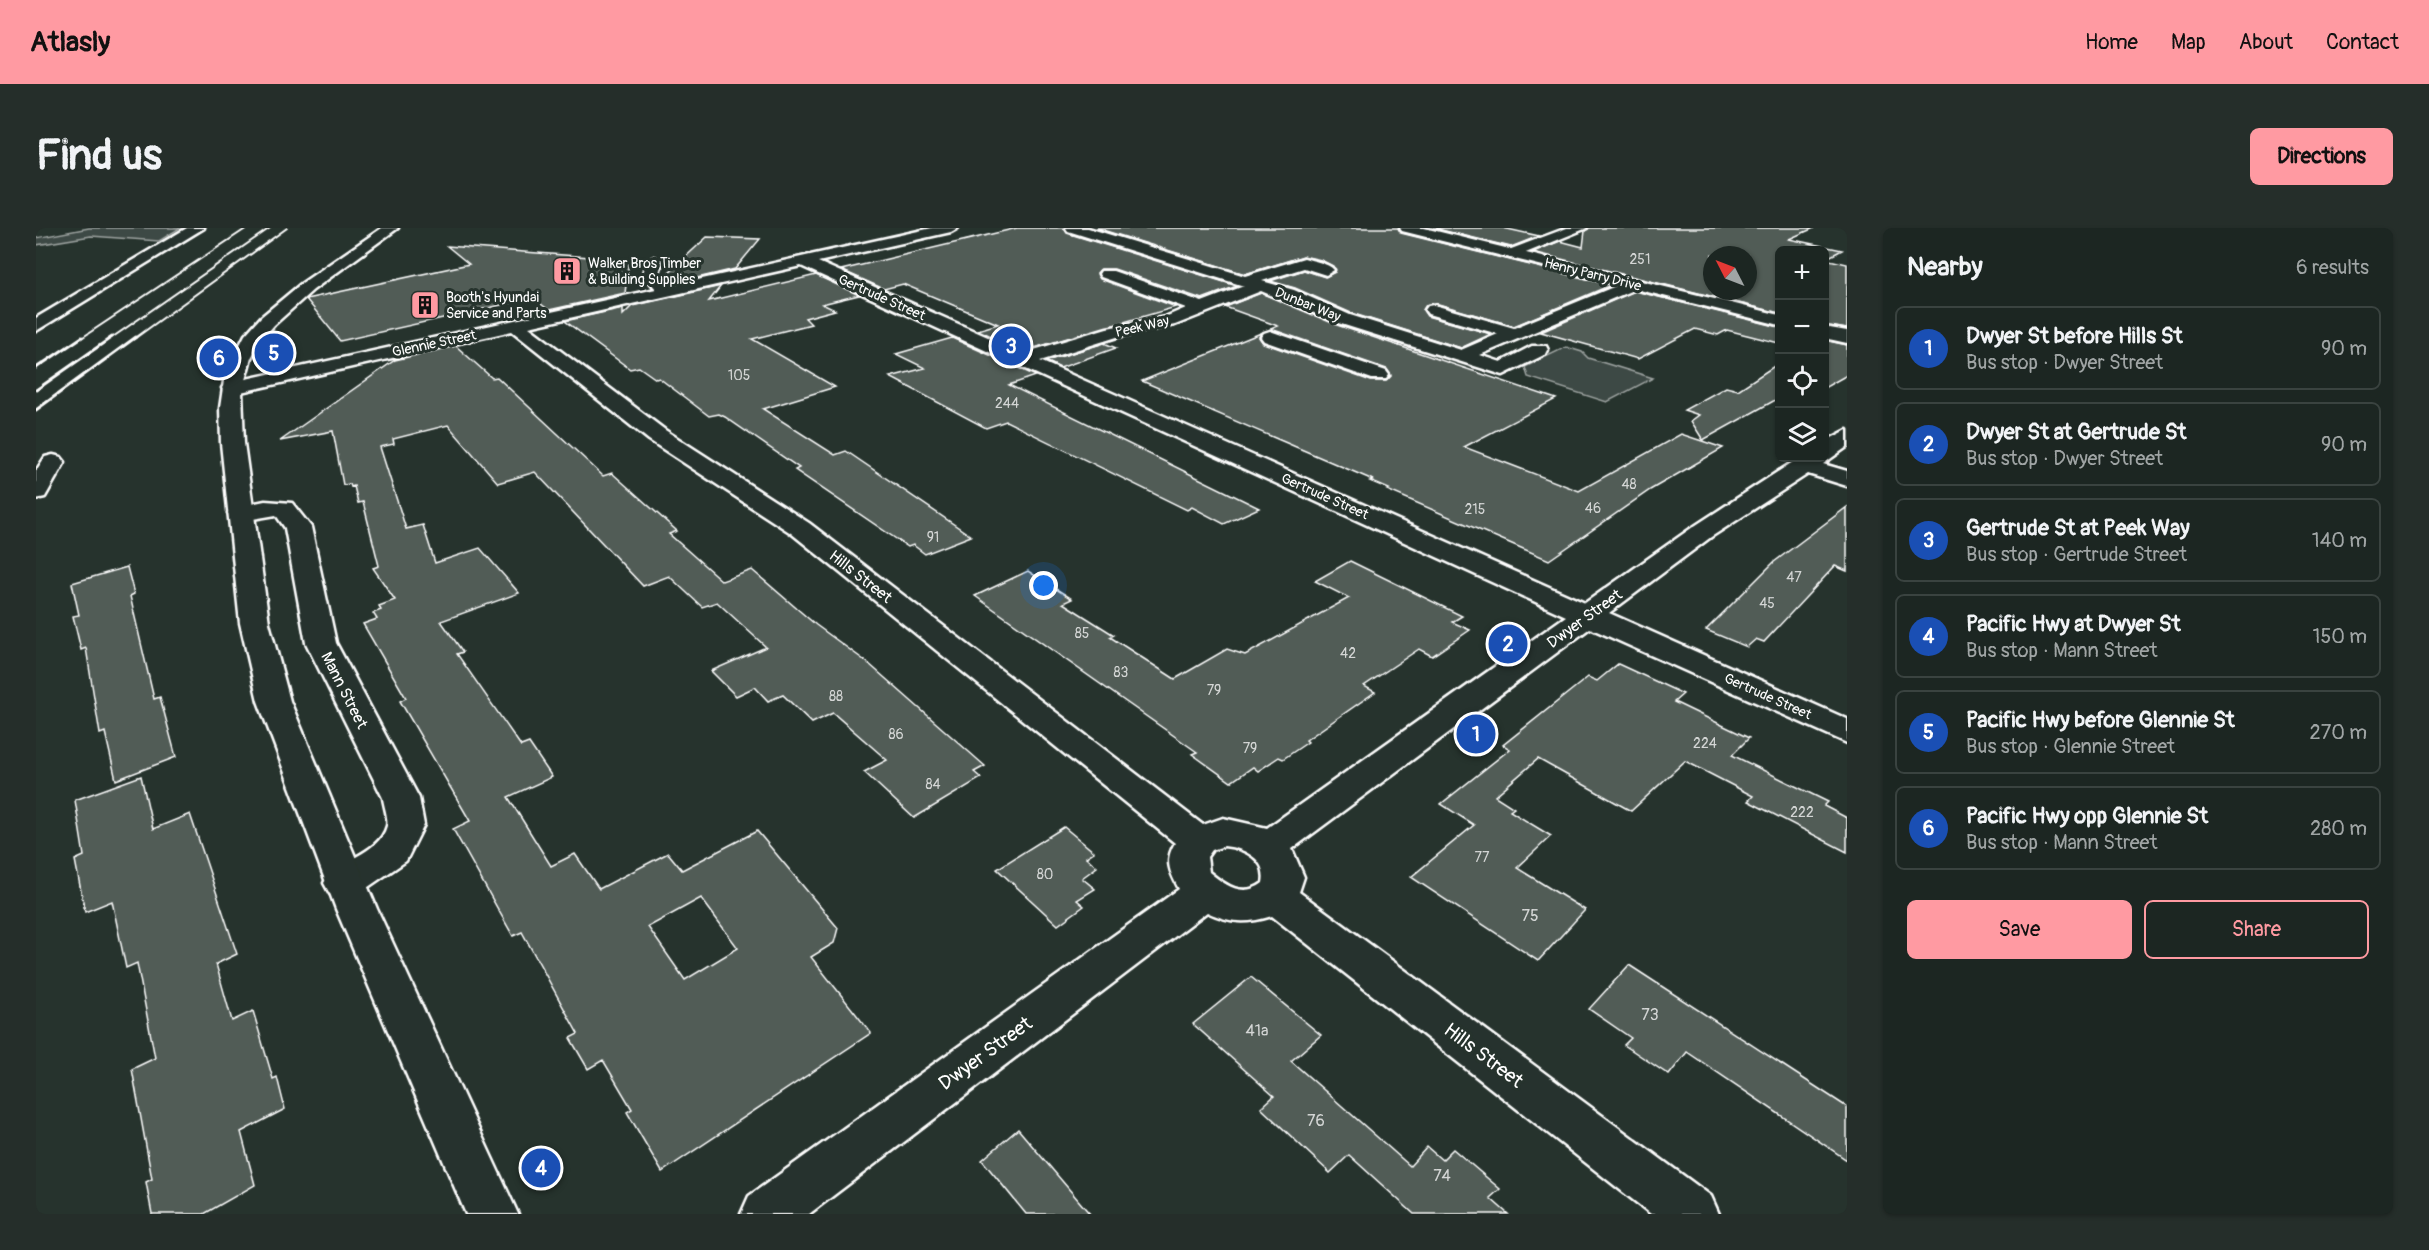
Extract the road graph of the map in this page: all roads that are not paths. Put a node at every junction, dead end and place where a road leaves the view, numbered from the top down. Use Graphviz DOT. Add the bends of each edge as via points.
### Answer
graph roads {
  1 [pos="197,228"];
  2 [pos="391,228"];
  3 [pos="951,228"];
  4 [pos="1073,228"];
  5 [pos="1407,228"];
  6 [pos="1580,228"];
  7 [pos="1528,230"];
  8 [pos="1556,237"];
  9 [pos="1511,254"];
  10 [pos="803,261"];
  11 [pos="654,262"];
  12 [pos="1326,270"];
  13 [pos="1107,274"];
  14 [pos="1251,284"];
  15 [pos="1634,285"];
  16 [pos="673,290"];
  17 [pos="1202,308"];
  18 [pos="1434,310"];
  19 [pos="1775,319"];
  20 [pos="515,325"];
  21 [pos="36,326"];
  22 [pos="1829,333"];
  23 [pos="1516,334"];
  24 [pos="1398,336"];
  25 [pos="1270,337"];
  26 [pos="1847,337"];
  27 [pos="1539,350"];
  28 [pos="1462,356"];
  29 [pos="1023,360"];
  30 [pos="1336,360"];
  31 [pos="1378,375"];
  32 [pos="232,388"];
  33 [pos="1847,437"];
  34 [pos="1829,449"];
  35 [pos="53,462"];
  36 [pos="1809,462"];
  37 [pos="1821,462"];
  38 [pos="1847,479"];
  39 [pos="36,492"];
  40 [pos="241,513"];
  41 [pos="1589,615"];
  42 [pos="1847,732"];
  43 [pos="1197,840"];
  44 [pos="1268,847"];
  45 [pos="344,883"];
  46 [pos="1204,892"];
  47 [pos="1276,897"];
  48 [pos="492,1214"];
  49 [pos="767,1214"];
  50 [pos="1693,1214"];
  1 -- 21 [label="street"];
  2 -- 32 [label="street" via="274,314 244,351"];
  3 -- 10 [label="street, Glennie Street"];
  4 -- 14 [label="street, Dunbar Way"];
  5 -- 9 [label="street, Henry Parry Drive"];
  6 -- 8 [label="street"];
  7 -- 8 [label="street"];
  8 -- 9 [label="street"];
  9 -- 15 [label="street, Henry Parry Drive"];
  10 -- 16 [label="street, Glennie Street"];
  10 -- 29 [label="street, Gertrude Street"];
  11 -- 16 [label="street" via="651,274"];
  12 -- 14 [label="street, Peek Way" via="1304,263"];
  13 -- 17 [label="street"];
  14 -- 17 [label="street, Peek Way"];
  14 -- 24 [label="street, Dunbar Way"];
  15 -- 19 [label="street, Henry Parry Drive"];
  15 -- 23 [label="street"];
  16 -- 20 [label="street, Glennie Street"];
  17 -- 29 [label="street, Peek Way" via="1169,321 1113,332"];
  18 -- 23 [label="street"];
  20 -- 32 [label="street, Glennie Street"];
  20 -- 43 [label="street, Hills Street" via="657,435 800,528"];
  22 -- 26 [label="street"];
  23 -- 28 [label="street"];
  24 -- 28 [label="street, Dunbar Way"];
  24 -- 30 [label="street"];
  25 -- 30 [label="street"];
  27 -- 28 [label="street, Dunbar Way" via="1503,369"];
  29 -- 41 [label="street, Gertrude Street"];
  30 -- 31 [label="street"];
  32 -- 40 [label="street" via="231,424"];
  33 -- 34 [label="street, Dwyer Street"];
  35 -- 39 [label="street"];
  36 -- 41 [label="street, Dwyer Street" via="1702,532"];
  37 -- 38 [label="street"];
  40 -- 45 [label="street" via="255,628 264,668"];
  40 -- 45 [label="street, Mann Street" via="283,508 298,527 321,643 401,798 406,825 393,851"];
  41 -- 42 [label="street, Gertrude Street"];
  41 -- 44 [label="street, Dwyer Street"];
  43 -- 44 [label="street" via="1223,832 1247,836"];
  43 -- 46 [label="street" via="1189,848 1187,870"];
  44 -- 47 [label="street" via="1277,856 1285,878"];
  45 -- 48 [label="street"];
  46 -- 47 [label="street" via="1233,905 1264,903"];
  46 -- 49 [label="street, Dwyer Street"];
  47 -- 50 [label="street, Hills Street"];
}
